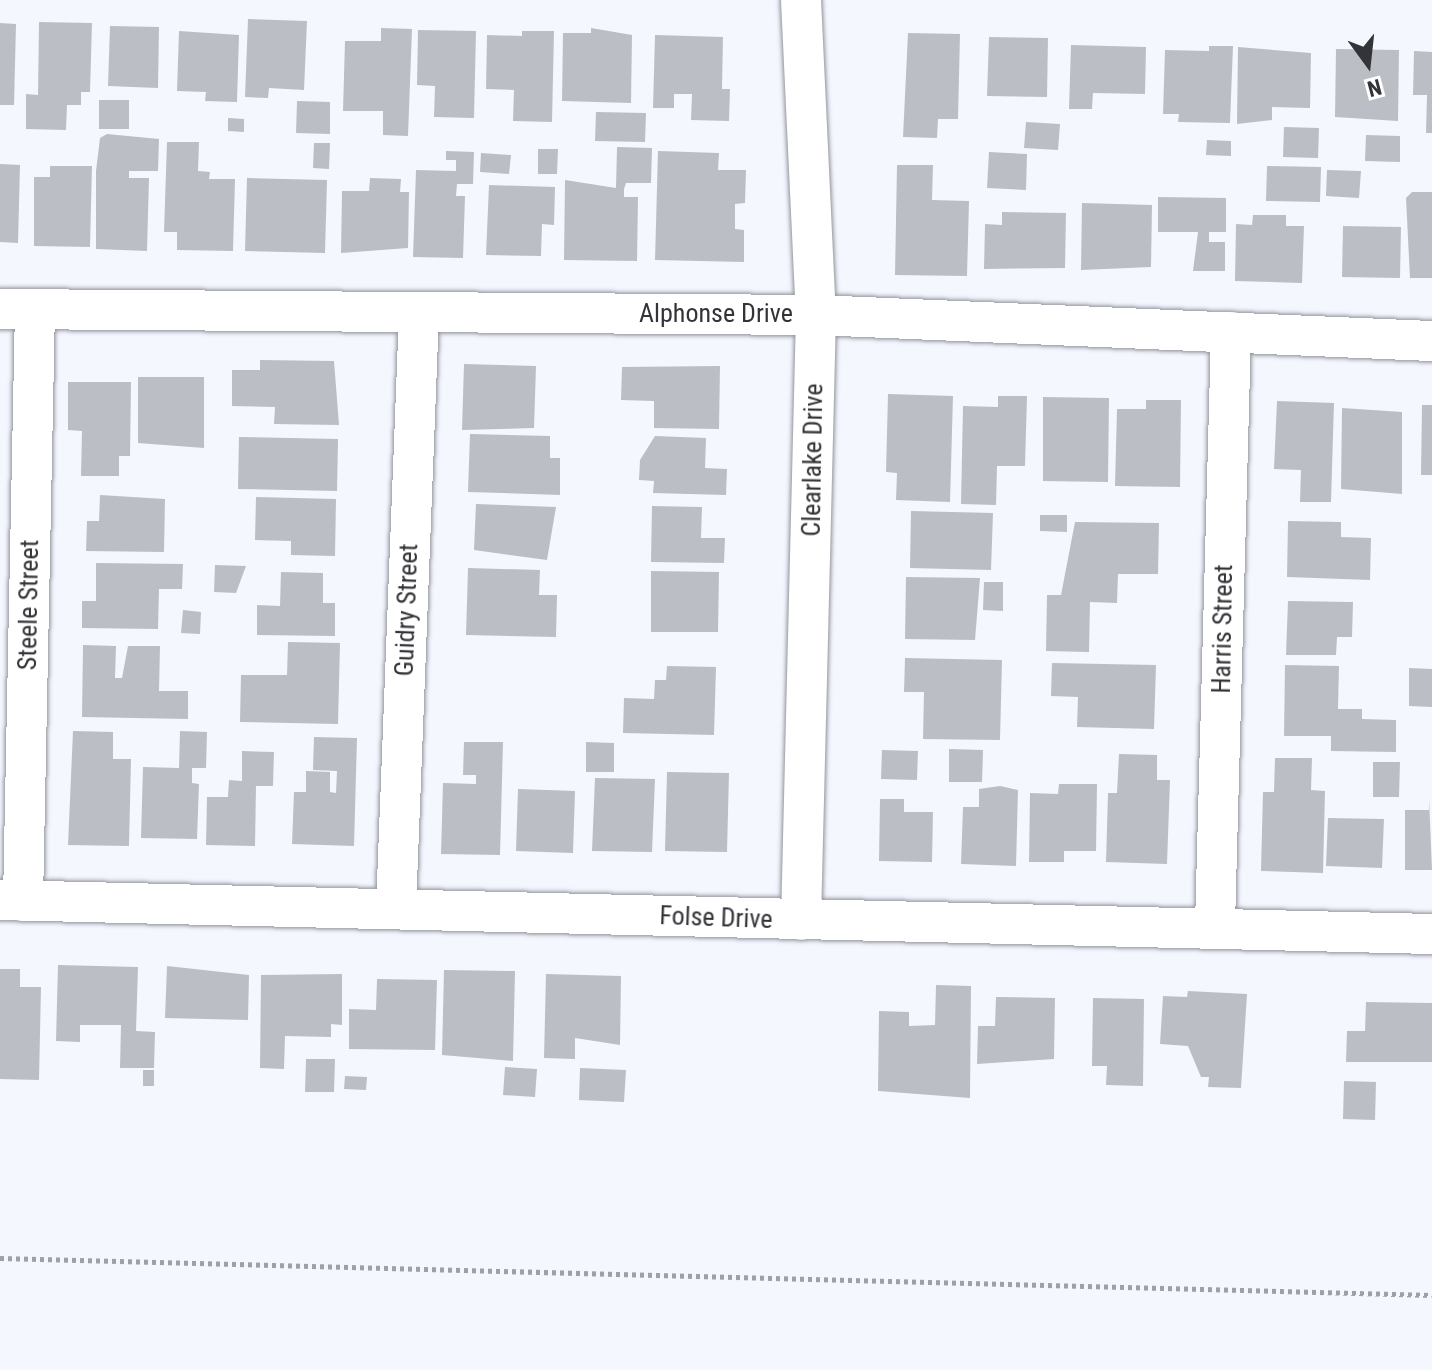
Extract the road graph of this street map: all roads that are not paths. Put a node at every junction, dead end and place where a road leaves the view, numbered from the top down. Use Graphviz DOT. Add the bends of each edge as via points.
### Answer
graph roads {
  1 [pos="801,0"];
  2 [pos="18,310"];
  3 [pos="419,312"];
  4 [pos="816,315"];
  5 [pos="1231,332"];
  6 [pos="1432,341"];
  7 [pos="12,900"];
  8 [pos="396,909"];
  9 [pos="801,920"];
  10 [pos="1215,925"];
  11 [pos="1432,934"];
  1 -- 4 [label="street, Clearlake Drive"];
  2 -- 3 [label="street, Alphonse Drive"];
  2 -- 7 [label="street, Steele Street"];
  3 -- 4 [label="street, Alphonse Drive"];
  3 -- 8 [label="street, Guidry Street"];
  4 -- 5 [label="street, Alphonse Drive"];
  4 -- 9 [label="street, Clearlake Drive"];
  5 -- 6 [label="street, Alphonse Drive"];
  5 -- 10 [label="street, Harris Street"];
  7 -- 8 [label="street, Folse Drive"];
  8 -- 9 [label="street, Folse Drive"];
  9 -- 10 [label="street, Folse Drive"];
  10 -- 11 [label="street, Folse Drive"];
}
